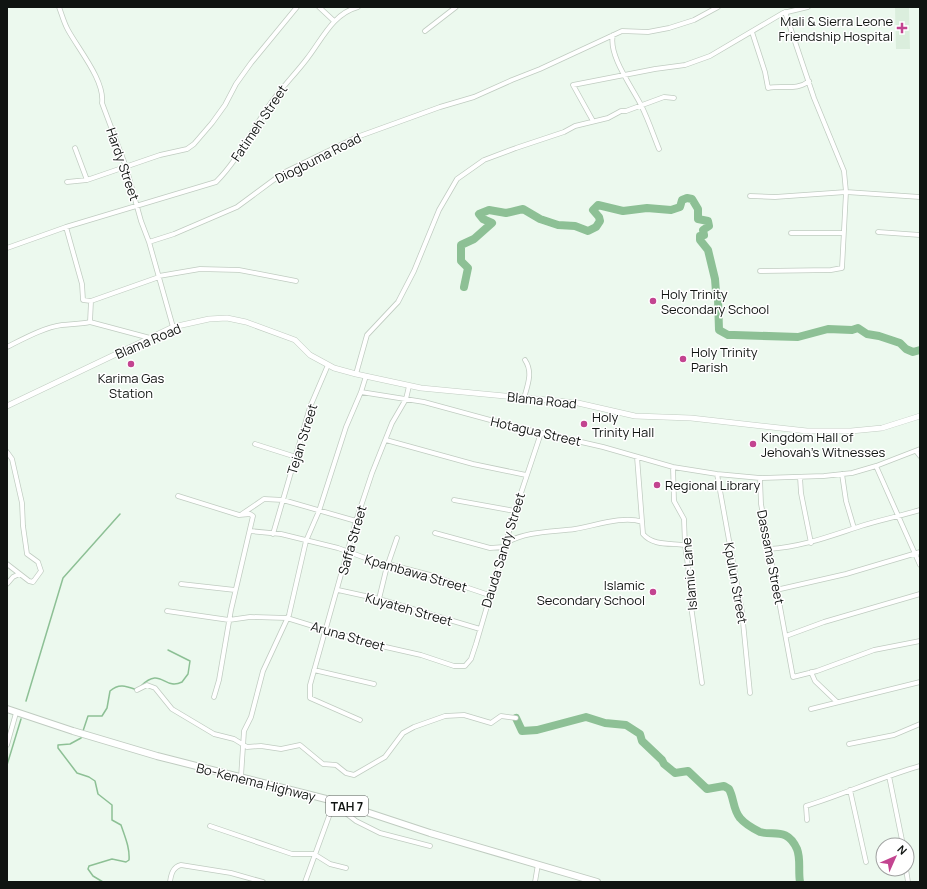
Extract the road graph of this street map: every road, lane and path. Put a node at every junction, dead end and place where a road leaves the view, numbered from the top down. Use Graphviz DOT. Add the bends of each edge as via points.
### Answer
graph roads {
  1 [pos="59,7"];
  2 [pos="298,7"];
  3 [pos="319,7"];
  4 [pos="358,7"];
  5 [pos="456,7"];
  6 [pos="718,7"];
  7 [pos="808,7"];
  8 [pos="786,12"];
  9 [pos="334,21"];
  10 [pos="425,31"];
  11 [pos="752,32"];
  12 [pos="613,35"];
  13 [pos="625,75"];
  14 [pos="809,81"];
  15 [pos="674,98"];
  16 [pos="641,105"];
  17 [pos="593,122"];
  18 [pos="75,148"];
  19 [pos="659,148"];
  20 [pos="126,167"];
  21 [pos="87,180"];
  22 [pos="67,182"];
  23 [pos="846,192"];
  24 [pos="750,196"];
  25 [pos="920,196"];
  26 [pos="137,206"];
  27 [pos="66,227"];
  28 [pos="878,232"];
  29 [pos="791,233"];
  30 [pos="842,233"];
  31 [pos="920,235"];
  32 [pos="149,242"];
  33 [pos="7,248"];
  34 [pos="760,271"];
  35 [pos="159,276"];
  36 [pos="296,281"];
  37 [pos="91,301"];
  38 [pos="90,322"];
  39 [pos="173,327"];
  40 [pos="150,338"];
  41 [pos="7,347"];
  42 [pos="525,360"];
  43 [pos="328,365"];
  44 [pos="356,374"];
  45 [pos="366,376"];
  46 [pos="409,386"];
  47 [pos="361,392"];
  48 [pos="524,398"];
  49 [pos="406,399"];
  50 [pos="7,406"];
  51 [pos="920,416"];
  52 [pos="541,433"];
  53 [pos="386,440"];
  54 [pos="255,444"];
  55 [pos="918,450"];
  56 [pos="7,452"];
  57 [pos="920,456"];
  58 [pos="296,457"];
  59 [pos="637,457"];
  60 [pos="673,466"];
  61 [pos="876,466"];
  62 [pos="717,474"];
  63 [pos="842,474"];
  64 [pos="526,475"];
  65 [pos="800,477"];
  66 [pos="760,478"];
  67 [pos="178,496"];
  68 [pos="283,500"];
  69 [pos="454,500"];
  70 [pos="319,510"];
  71 [pos="920,510"];
  72 [pos="515,511"];
  73 [pos="239,515"];
  74 [pos="899,516"];
  75 [pos="356,521"];
  76 [pos="642,522"];
  77 [pos="854,528"];
  78 [pos="250,531"];
  79 [pos="435,533"];
  80 [pos="273,534"];
  81 [pos="397,538"];
  82 [pos="306,542"];
  83 [pos="811,543"];
  84 [pos="685,544"];
  85 [pos="505,545"];
  86 [pos="769,549"];
  87 [pos="348,553"];
  88 [pos="918,553"];
  89 [pos="7,564"];
  90 [pos="388,565"];
  91 [pos="920,565"];
  92 [pos="19,574"];
  93 [pos="7,584"];
  94 [pos="181,584"];
  95 [pos="235,590"];
  96 [pos="338,590"];
  97 [pos="776,590"];
  98 [pos="920,594"];
  99 [pos="489,595"];
  100 [pos="379,599"];
  101 [pos="167,611"];
  102 [pos="286,618"];
  103 [pos="229,620"];
  104 [pos="480,629"];
  105 [pos="325,630"];
  106 [pos="786,636"];
  107 [pos="920,641"];
  108 [pos="465,666"];
  109 [pos="314,670"];
  110 [pos="812,672"];
  111 [pos="920,682"];
  112 [pos="702,683"];
  113 [pos="374,684"];
  114 [pos="137,690"];
  115 [pos="750,693"];
  116 [pos="214,697"];
  117 [pos="837,702"];
  118 [pos="7,709"];
  119 [pos="811,709"];
  120 [pos="16,713"];
  121 [pos="516,718"];
  122 [pos="360,720"];
  123 [pos="920,724"];
  124 [pos="849,744"];
  125 [pos="7,745"];
  126 [pos="243,746"];
  127 [pos="920,766"];
  128 [pos="241,776"];
  129 [pos="889,776"];
  130 [pos="850,790"];
  131 [pos="330,800"];
  132 [pos="332,808"];
  133 [pos="807,820"];
  134 [pos="210,826"];
  135 [pos="901,837"];
  136 [pos="430,846"];
  137 [pos="314,854"];
  138 [pos="866,862"];
  139 [pos="538,864"];
  140 [pos="346,868"];
  141 [pos="170,882"];
  142 [pos="263,882"];
  143 [pos="305,882"];
  144 [pos="535,882"];
  145 [pos="597,882"];
  1 -- 20 [label="street, Hardy Street" via="67,29 100,86 102,103"];
  2 -- 20 [label="street" via="251,63 225,105 202,135 187,149"];
  3 -- 9 [label="street"];
  4 -- 9 [label="street, Fatimeh Street" via="343,13"];
  5 -- 10 [label="street"];
  6 -- 12 [label="street, Diogbuma Road" via="694,20 673,27 648,32 622,31"];
  7 -- 8 [label="street"];
  8 -- 11 [label="street" via="763,23"];
  8 -- 14 [label="street"];
  9 -- 26 [label="street, Fatimeh Street" via="306,60 279,91 228,169 216,182"];
  11 -- 13 [label="street" via="710,56 685,65"];
  11 -- 14 [label="street" via="768,88 795,88"];
  12 -- 13 [label="street" via="616,56"];
  12 -- 32 [label="street, Diogbuma Road" via="478,96 440,106 357,137 283,173 228,211"];
  13 -- 16 [label="street"];
  13 -- 17 [label="street" via="573,86"];
  14 -- 23 [label="street" via="844,171"];
  15 -- 16 [label="street" via="664,97"];
  16 -- 17 [label="street"];
  16 -- 19 [label="street"];
  17 -- 44 [label="street" via="575,126 484,160 457,179 439,210 405,289 394,308 367,335"];
  18 -- 21 [label="street"];
  20 -- 21 [label="street"];
  20 -- 26 [label="street, Hardy Street"];
  21 -- 22 [label="street"];
  23 -- 24 [label="street" via="775,197"];
  23 -- 25 [label="street"];
  23 -- 30 [label="street"];
  26 -- 27 [label="street, Fatimeh Street"];
  26 -- 32 [label="street, Hardy Street" via="140,222"];
  27 -- 33 [label="street, Fatimeh Street"];
  27 -- 37 [label="street" via="82,284 83,300"];
  28 -- 31 [label="street"];
  29 -- 30 [label="street"];
  30 -- 34 [label="street" via="842,268"];
  32 -- 35 [label="street, Hardy Street"];
  35 -- 36 [label="street" via="200,269 239,270"];
  35 -- 37 [label="street"];
  35 -- 39 [label="street, Hardy Street"];
  37 -- 38 [label="street"];
  38 -- 40 [label="street"];
  38 -- 41 [label="street" via="62,325 27,336"];
  39 -- 40 [label="street, Blama Road"];
  39 -- 43 [label="street, Blama Road" via="209,319 226,318 246,322 295,340 310,355"];
  40 -- 50 [label="street, Blama Road"];
  42 -- 48 [label="street" via="530,367"];
  43 -- 44 [label="street, Blama Road"];
  43 -- 58 [label="street, Tejan Street" via="310,407"];
  44 -- 45 [label="street, Blama Road"];
  45 -- 46 [label="street, Blama Road"];
  45 -- 47 [label="street"];
  46 -- 48 [label="street, Blama Road"];
  46 -- 49 [label="street, Saffa Street"];
  47 -- 49 [label="street, Hotagua Street"];
  47 -- 70 [label="street" via="346,427"];
  48 -- 51 [label="street, Blama Road" via="578,403 636,416 691,418 807,431 882,428"];
  49 -- 52 [label="street, Hotagua Street"];
  49 -- 53 [label="street, Saffa Street" via="392,423"];
  52 -- 59 [label="street, Hotagua Street"];
  52 -- 64 [label="street, Dauda Sandy Street"];
  53 -- 64 [label="street" via="472,464"];
  53 -- 75 [label="street, Saffa Street"];
  54 -- 58 [label="street"];
  55 -- 57 [label="street"];
  55 -- 61 [label="street, Hotagua Street"];
  56 -- 92 [label="street" via="12,459 22,503 27,554 38,562 41,571 33,582"];
  58 -- 68 [label="street, Tejan Street"];
  59 -- 60 [label="street, Hotagua Street"];
  59 -- 76 [label="street"];
  60 -- 62 [label="street, Hotagua Street"];
  60 -- 84 [label="street, Islamic Lane" via="674,502 684,519"];
  61 -- 63 [label="street, Hotagua Street"];
  61 -- 74 [label="street"];
  62 -- 66 [label="street, Hotagua Street"];
  62 -- 115 [label="street, Kpulun Street" via="742,612"];
  63 -- 65 [label="street, Hotagua Street"];
  63 -- 77 [label="street"];
  64 -- 72 [label="street, Dauda Sandy Street"];
  65 -- 66 [label="street, Hotagua Street"];
  65 -- 83 [label="street"];
  66 -- 86 [label="street, Dassama Street" via="761,504"];
  67 -- 73 [label="street"];
  68 -- 70 [label="street"];
  68 -- 73 [label="street" via="264,499"];
  68 -- 80 [label="street, Tejan Street"];
  69 -- 72 [label="street"];
  70 -- 75 [label="street"];
  70 -- 82 [label="street"];
  71 -- 74 [label="street"];
  72 -- 85 [label="street, Dauda Sandy Street"];
  73 -- 78 [label="street" via="253,516"];
  74 -- 77 [label="street"];
  74 -- 88 [label="street"];
  75 -- 87 [label="street, Saffa Street"];
  76 -- 84 [label="street" via="643,534 653,542"];
  76 -- 85 [label="street" via="611,521 524,536"];
  77 -- 83 [label="street"];
  78 -- 80 [label="street, Kpambawa Street"];
  78 -- 95 [label="street"];
  79 -- 85 [label="street" via="490,548"];
  80 -- 82 [label="street, Kpambawa Street" via="287,535"];
  81 -- 90 [label="street"];
  82 -- 87 [label="street, Kpambawa Street" via="338,548"];
  82 -- 102 [label="street"];
  83 -- 86 [label="street"];
  84 -- 112 [label="street, Islamic Lane"];
  85 -- 99 [label="street, Dauda Sandy Street"];
  86 -- 97 [label="street, Dassama Street"];
  87 -- 90 [label="street, Kpambawa Street"];
  87 -- 96 [label="street, Saffa Street"];
  88 -- 91 [label="street"];
  88 -- 97 [label="street" via="846,574"];
  89 -- 92 [label="street"];
  90 -- 99 [label="street, Kpambawa Street" via="430,575"];
  90 -- 100 [label="street"];
  92 -- 93 [label="street"];
  94 -- 95 [label="street"];
  95 -- 103 [label="street"];
  96 -- 100 [label="street, Kuyateh Street"];
  96 -- 105 [label="street, Saffa Street"];
  97 -- 106 [label="street, Dassama Street"];
  98 -- 106 [label="street"];
  99 -- 104 [label="street, Dauda Sandy Street"];
  100 -- 104 [label="street, Kuyateh Street"];
  101 -- 103 [label="street, Aruna Street"];
  102 -- 103 [label="street, Aruna Street" via="250,617"];
  102 -- 105 [label="street, Aruna Street"];
  102 -- 126 [label="street" via="263,671 251,717 244,730"];
  103 -- 116 [label="street"];
  104 -- 108 [label="street, Dauda Sandy Street" via="471,659"];
  105 -- 108 [label="street, Aruna Street" via="454,666"];
  105 -- 109 [label="street, Saffa Street"];
  106 -- 110 [label="street, Dassama Street" via="793,677"];
  107 -- 110 [label="street" via="874,650"];
  109 -- 113 [label="street"];
  109 -- 122 [label="street, Saffa Street" via="310,698"];
  110 -- 117 [label="street" via="815,681"];
  111 -- 117 [label="street"];
  114 -- 126 [label="street" via="147,685 155,688 172,709 214,734 234,739"];
  117 -- 119 [label="street"];
  118 -- 120 [label="highway, Bo-Kenema Highway / TAH 7"];
  120 -- 125 [label="street"];
  120 -- 128 [label="highway, Bo-Kenema Highway / TAH 7" via="191,765"];
  121 -- 126 [label="street" via="501,716 491,723 464,715 445,716 421,724 403,733 385,757 356,775 346,773 336,765 323,764 300,746 281,749"];
  123 -- 124 [label="street" via="894,735"];
  126 -- 128 [label="street"];
  127 -- 129 [label="street"];
  128 -- 131 [label="highway, Bo-Kenema Highway / TAH 7"];
  129 -- 130 [label="street"];
  129 -- 135 [label="street"];
  130 -- 133 [label="street" via="806,806"];
  130 -- 138 [label="street"];
  131 -- 132 [label="street"];
  131 -- 139 [label="highway, Bo-Kenema Highway / TAH 7" via="430,834"];
  132 -- 136 [label="street" via="338,807 356,821 380,833"];
  132 -- 137 [label="street"];
  134 -- 137 [label="street" via="292,854"];
  137 -- 140 [label="street" via="330,864"];
  137 -- 143 [label="street"];
  139 -- 144 [label="street"];
  139 -- 145 [label="highway, Bo-Kenema Highway / TAH 7"];
  141 -- 142 [label="street" via="172,871 181,865 230,873"];
}
